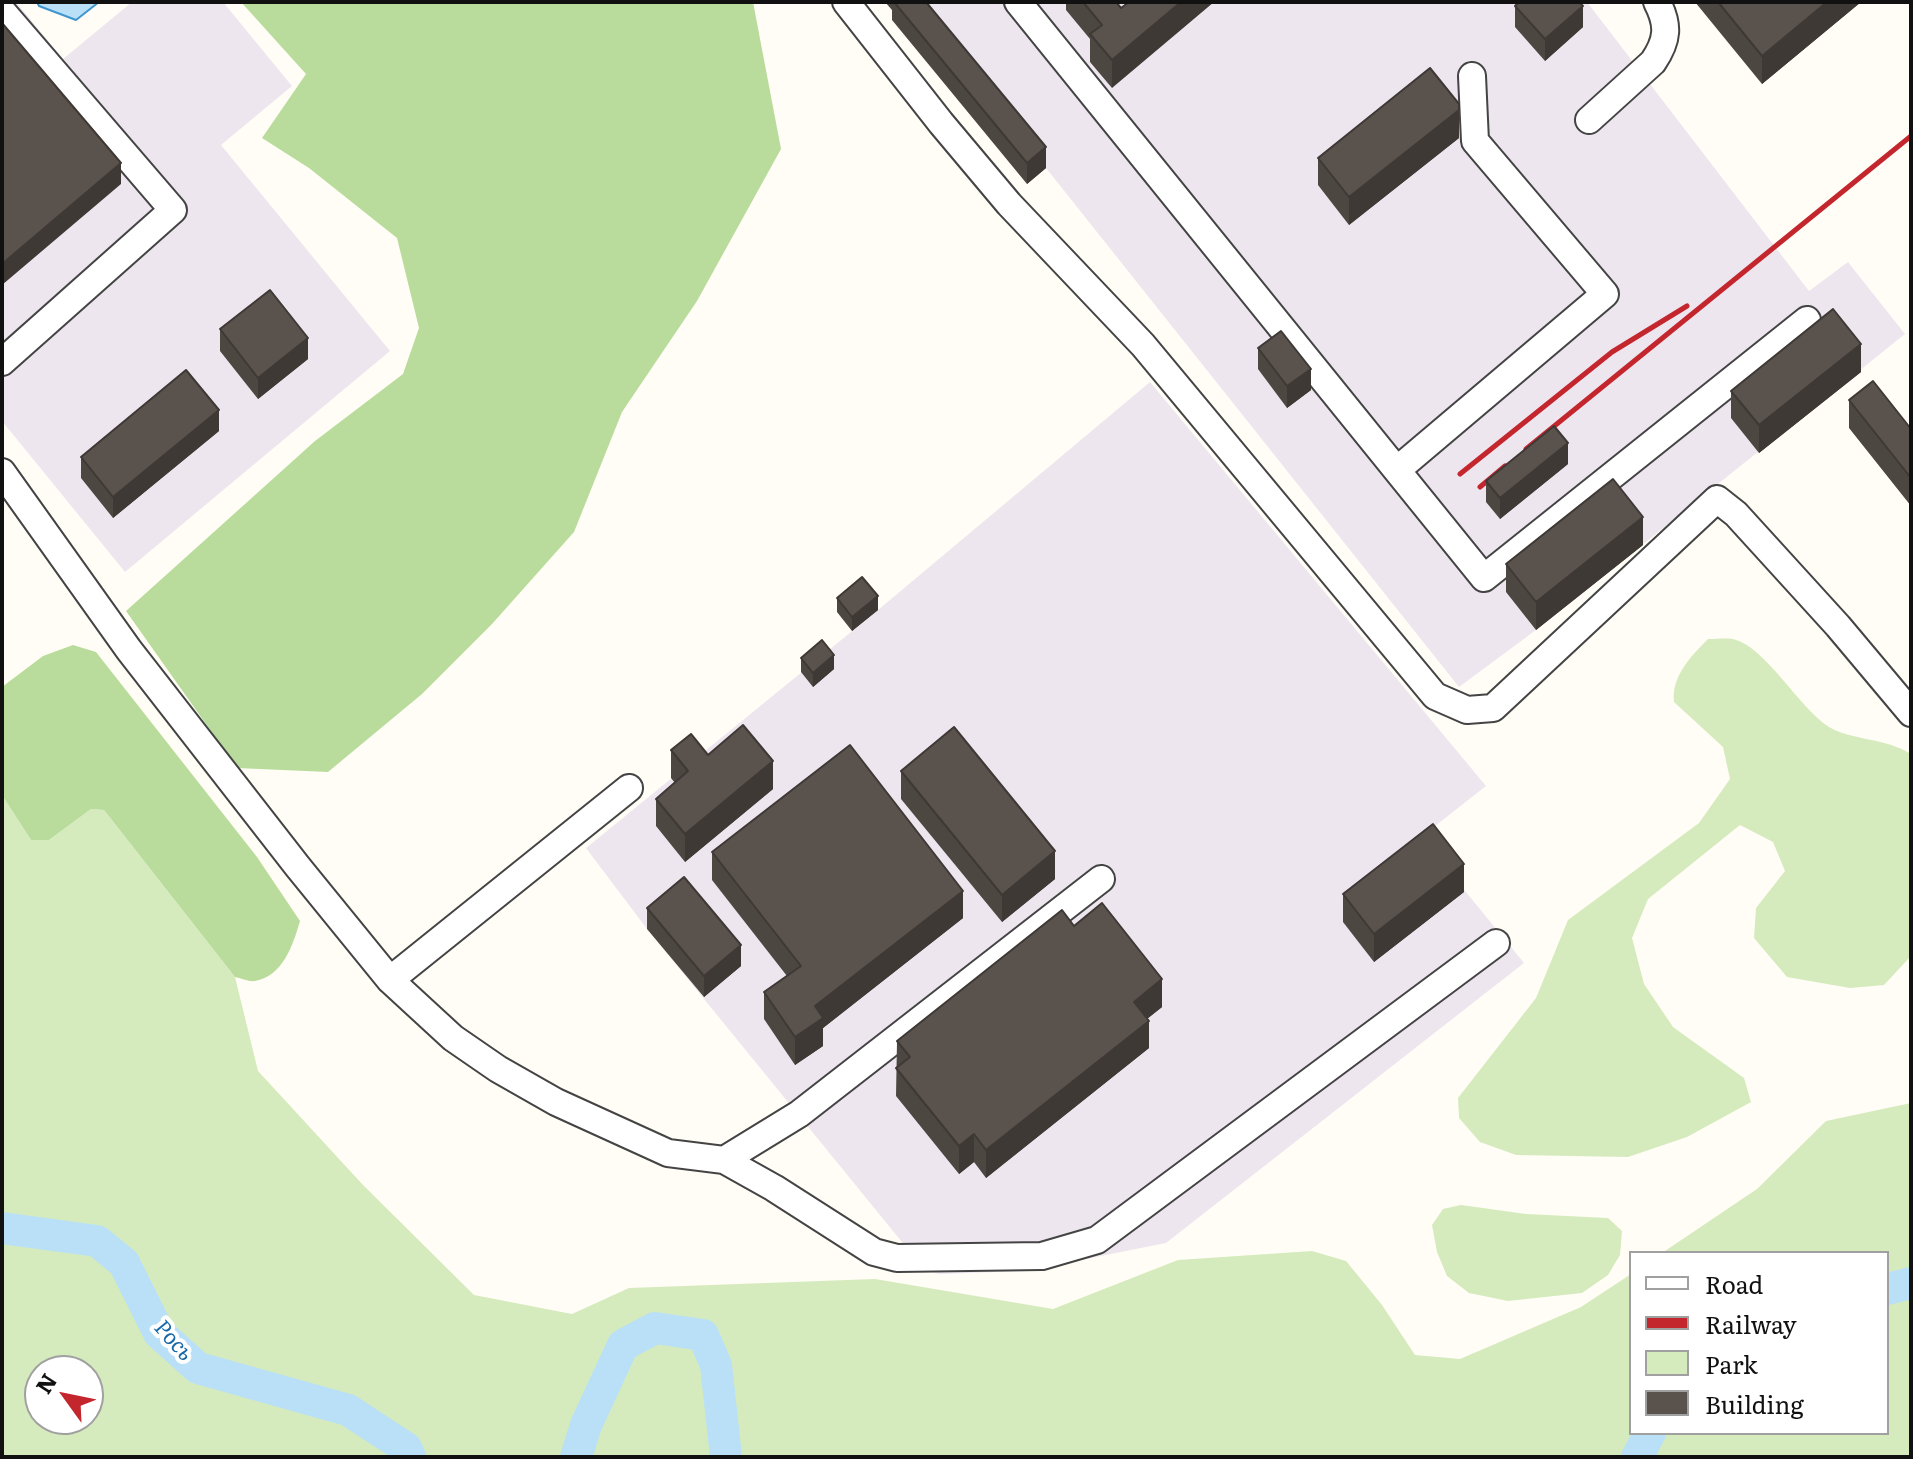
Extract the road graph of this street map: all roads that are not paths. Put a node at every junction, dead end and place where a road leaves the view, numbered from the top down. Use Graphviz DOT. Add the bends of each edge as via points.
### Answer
graph roads {
  1 [pos="846,2"];
  2 [pos="1018,2"];
  3 [pos="1657,2"];
  4 [pos="2,11"];
  5 [pos="1472,76"];
  6 [pos="1589,120"];
  7 [pos="1807,320"];
  8 [pos="2,362"];
  9 [pos="1397,470"];
  10 [pos="2,472"];
  11 [pos="1911,713"];
  12 [pos="629,788"];
  13 [pos="1101,879"];
  14 [pos="1496,943"];
  15 [pos="390,980"];
  16 [pos="724,1160"];
  1 -- 11 [label="lane" via="1009,204 1143,345 1435,696 1467,710 1493,708 1717,499 1838,626"];
  2 -- 9 [label="lane"];
  3 -- 6 [label="lane" via="1667,35 1661,51"];
  4 -- 8 [label="lane" via="173,210"];
  5 -- 9 [label="lane" via="1475,141 1605,294"];
  7 -- 9 [label="lane" via="1484,578"];
  10 -- 15 [label="lane" via="129,650"];
  12 -- 15 [label="lane"];
  13 -- 16 [label="lane" via="799,1114"];
  14 -- 16 [label="lane" via="1097,1240 1042,1256 897,1258 874,1252"];
  15 -- 16 [label="lane" via="453,1038 556,1102 668,1153"];
}
